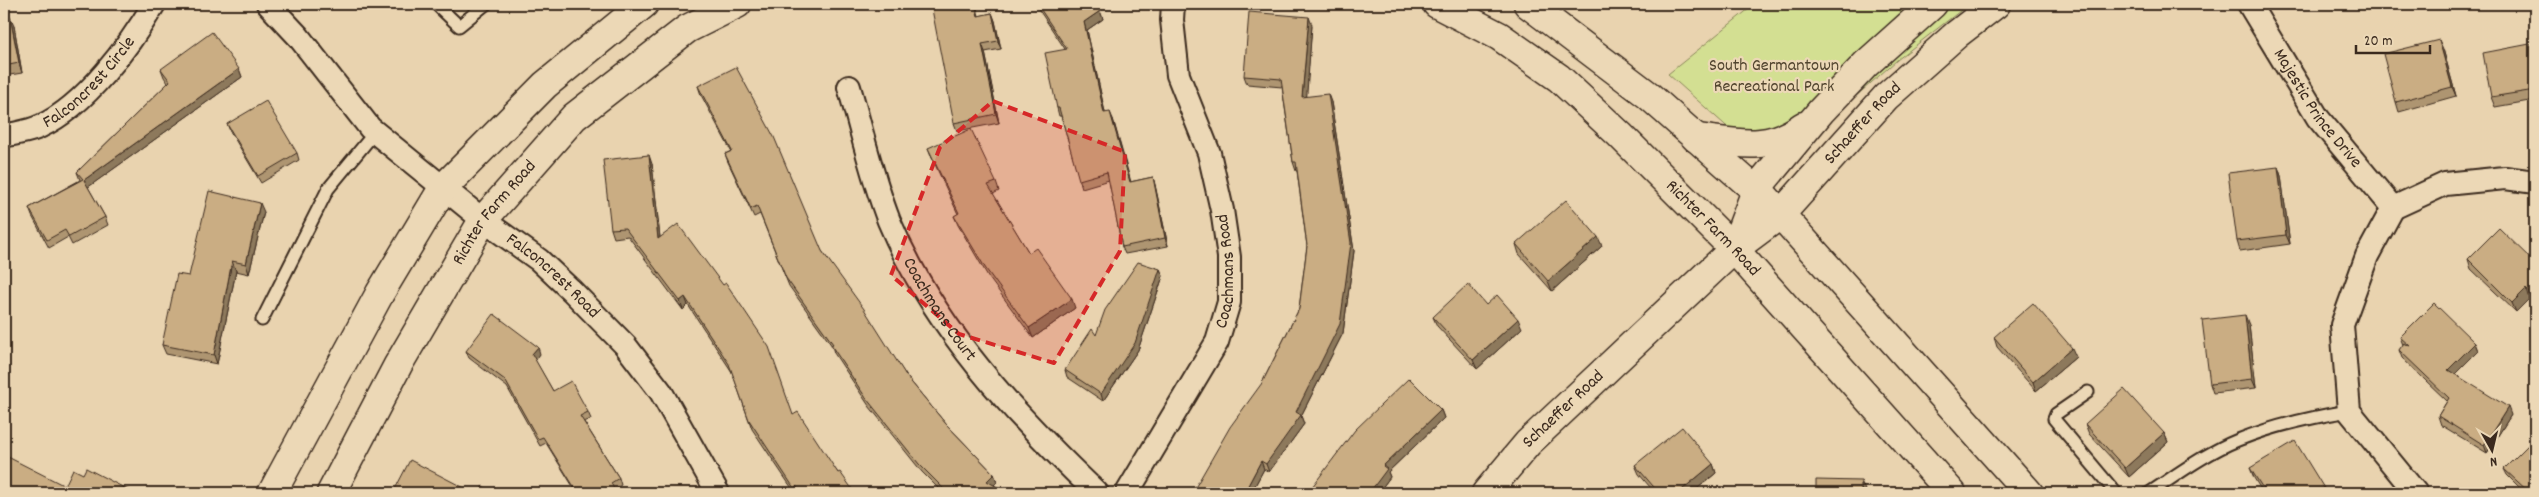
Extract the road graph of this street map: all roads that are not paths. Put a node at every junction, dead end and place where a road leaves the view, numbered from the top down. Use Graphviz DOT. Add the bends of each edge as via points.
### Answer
graph roads {
  1 [pos="154,4"];
  2 [pos="268,4"];
  3 [pos="436,4"];
  4 [pos="486,4"];
  5 [pos="644,4"];
  6 [pos="737,4"];
  7 [pos="1173,4"];
  8 [pos="1437,4"];
  9 [pos="1528,4"];
  10 [pos="1933,4"];
  11 [pos="1996,4"];
  12 [pos="2249,4"];
  13 [pos="849,87"];
  14 [pos="1822,111"];
  15 [pos="375,132"];
  16 [pos="4,136"];
  17 [pos="1696,138"];
  18 [pos="2535,182"];
  19 [pos="443,188"];
  20 [pos="1757,188"];
  21 [pos="2393,208"];
  22 [pos="1780,214"];
  23 [pos="483,220"];
  24 [pos="1734,249"];
  25 [pos="262,320"];
  26 [pos="2088,392"];
  27 [pos="2349,411"];
  28 [pos="272,493"];
  29 [pos="331,493"];
  30 [pos="718,493"];
  31 [pos="1097,493"];
  32 [pos="1127,493"];
  33 [pos="1486,493"];
  34 [pos="1952,493"];
  35 [pos="2030,493"];
  36 [pos="2116,493"];
  37 [pos="2149,493"];
  38 [pos="2416,493"];
  1 -- 16 [label="street, Falconcrest Circle" via="134,39 76,103 40,127"];
  2 -- 15 [label="street, Falconcrest Road"];
  3 -- 4 [label="lane" via="459,26"];
  5 -- 19 [label="main road" via="545,85"];
  6 -- 23 [label="main road, Richter Farm Road" via="686,29 574,117"];
  7 -- 32 [label="street, Coachmans Road" via="1178,75 1209,153 1222,210 1229,257 1229,302 1217,342"];
  8 -- 24 [label="main road, Richter Farm Road" via="1499,36 1559,78"];
  9 -- 17 [label="main road" via="1648,95"];
  10 -- 14 [label="main road, Schaeffer Road" via="1866,64"];
  11 -- 22 [label="main road, Schaeffer Road" via="1886,97"];
  12 -- 21 [label="street, Majestic Prince Drive" via="2318,118"];
  13 -- 31 [label="street, Coachmans Court" via="889,221 914,271 962,349 1036,435"];
  14 -- 17 [label="main road" via="1788,137 1761,144"];
  14 -- 20 [label="main road, Schaeffer Road"];
  15 -- 19 [label="street, Falconcrest Road"];
  15 -- 25 [label="lane" via="328,189"];
  17 -- 20 [label="main road"];
  18 -- 21 [label="street" via="2505,178 2445,184"];
  19 -- 23 [label="street, Falconcrest Road"];
  19 -- 28 [label="main road" via="380,293"];
  20 -- 22 [label="main road"];
  20 -- 24 [label="main road, Schaeffer Road"];
  21 -- 27 [label="street" via="2366,256 2342,325"];
  22 -- 24 [label="main road, Schaeffer Road"];
  22 -- 35 [label="main road"];
  23 -- 29 [label="main road, Richter Farm Road" via="398,365"];
  23 -- 30 [label="street, Falconcrest Road" via="539,260 625,346 660,392"];
  24 -- 33 [label="main road, Schaeffer Road" via="1528,443"];
  24 -- 34 [label="main road, Richter Farm Road"];
  26 -- 36 [label="lane" via="2056,414 2054,419"];
  27 -- 37 [label="lane" via="2316,416 2238,440 2193,463"];
  27 -- 38 [label="street"];
}
